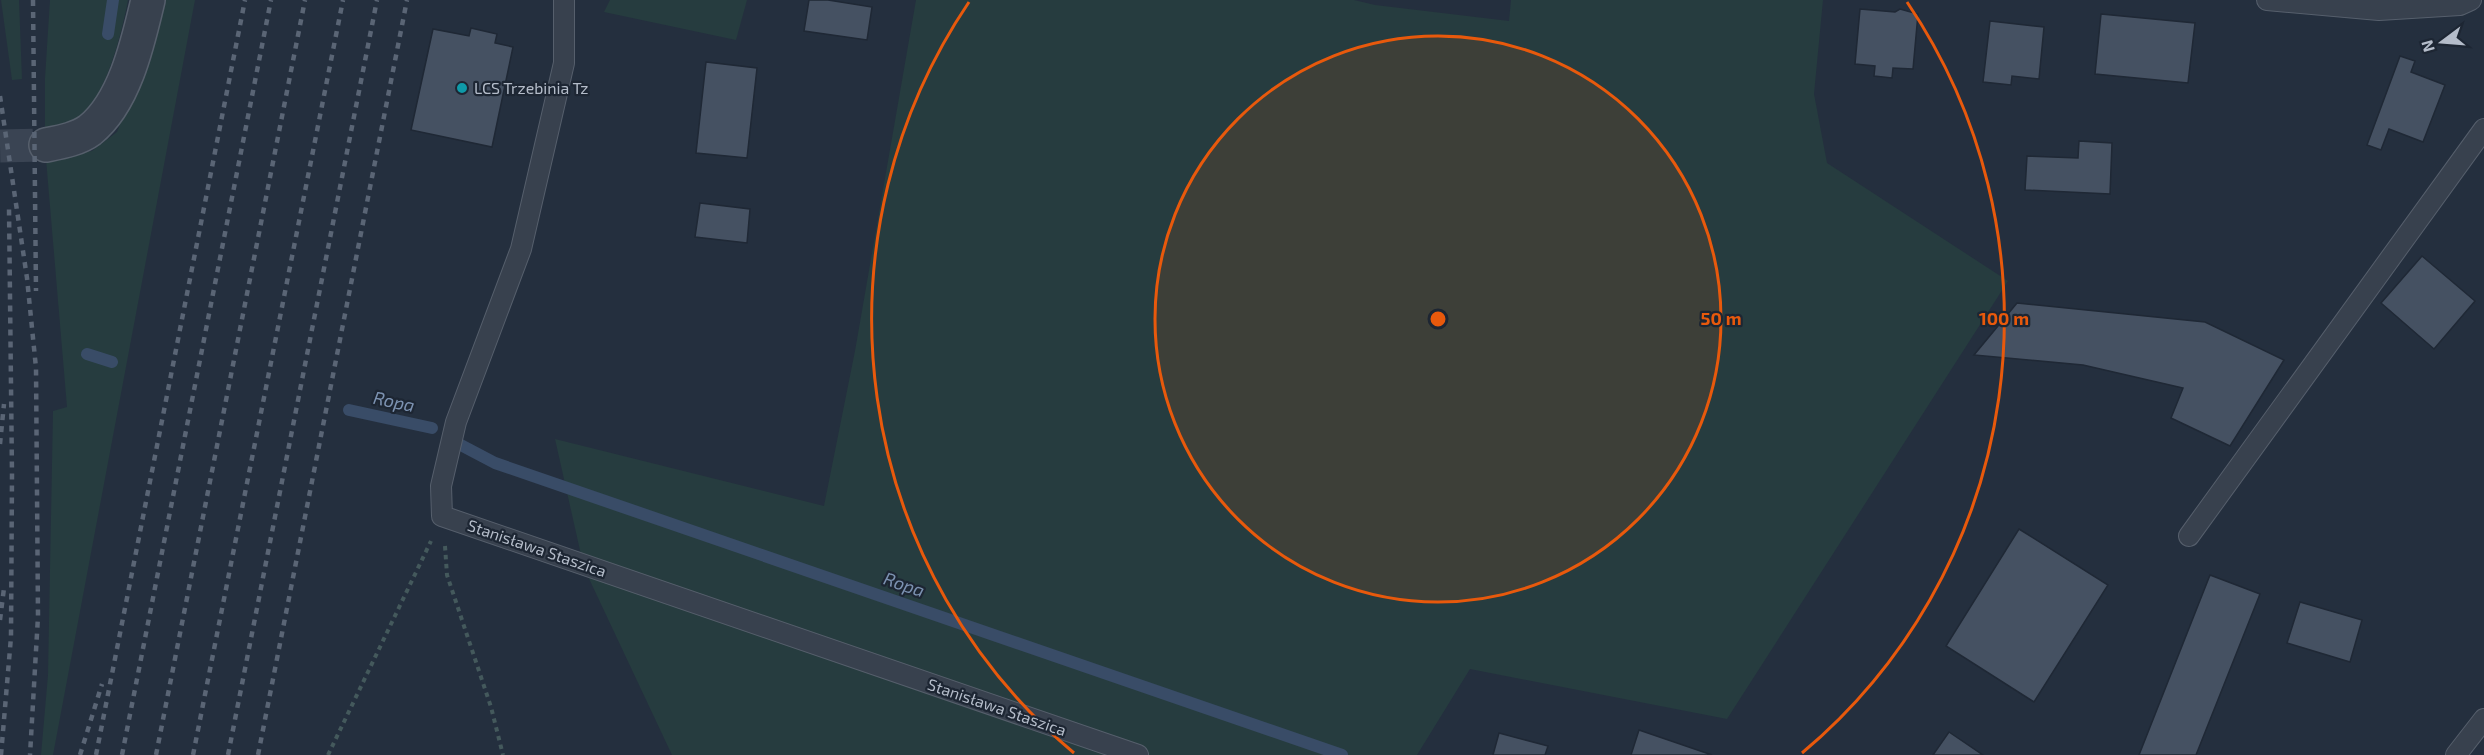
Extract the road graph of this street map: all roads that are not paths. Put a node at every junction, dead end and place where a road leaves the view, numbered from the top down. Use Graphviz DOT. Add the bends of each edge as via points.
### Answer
graph roads {
  1 [pos="148,0"];
  2 [pos="564,0"];
  3 [pos="2267,0"];
  4 [pos="2471,0"];
  5 [pos="2484,129"];
  6 [pos="46,145"];
  7 [pos="2188,536"];
  8 [pos="2484,719"];
  9 [pos="1138,755"];
  10 [pos="2456,755"];
  1 -- 6 [label="street" via="133,59 109,107 89,130"];
  2 -- 9 [label="lane, Stanisława Staszica" via="564,63 521,249 456,422 441,486 442,516"];
  3 -- 4 [label="lane" via="2379,10 2460,5"];
  5 -- 7 [label="lane"];
  8 -- 10 [label="lane"];
}
